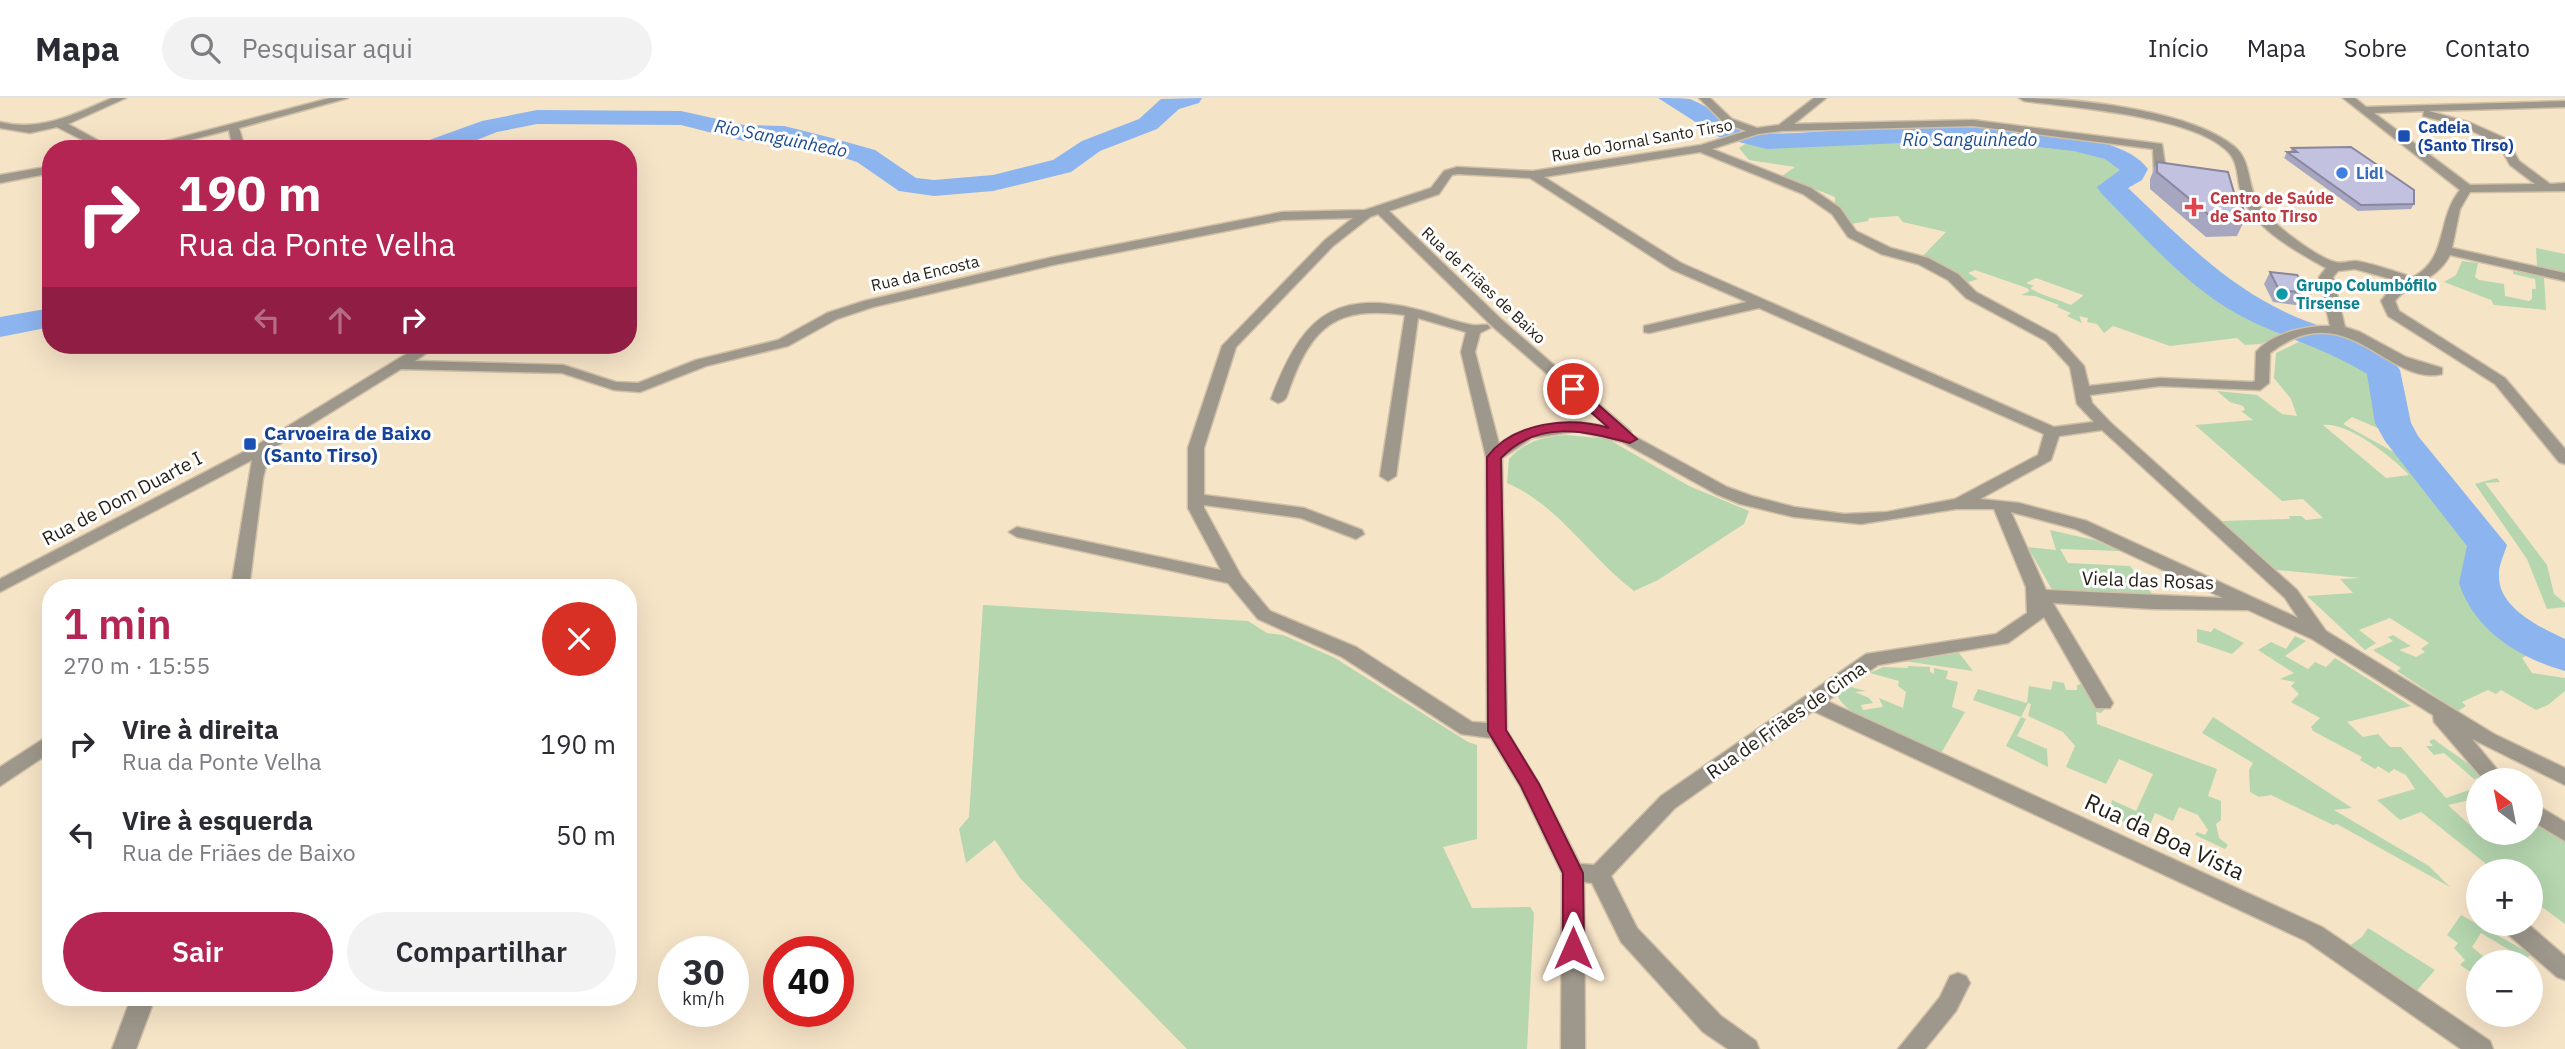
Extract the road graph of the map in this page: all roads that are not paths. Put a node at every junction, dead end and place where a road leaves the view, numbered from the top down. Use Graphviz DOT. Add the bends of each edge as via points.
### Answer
graph roads {
  1 [pos="121,98"];
  2 [pos="343,98"];
  3 [pos="1704,98"];
  4 [pos="1821,98"];
  5 [pos="2024,98"];
  6 [pos="2058,98"];
  7 [pos="2348,98"];
  8 [pos="2437,98"];
  9 [pos="2565,104"];
  10 [pos="2078,106"];
  11 [pos="2454,108"];
  12 [pos="2410,109"];
  13 [pos="2364,110"];
  14 [pos="59,124"];
  15 [pos="0,125"];
  16 [pos="233,125"];
  17 [pos="1782,128"];
  18 [pos="1753,132"];
  19 [pos="91,140"];
  20 [pos="176,140"];
  21 [pos="237,140"];
  22 [pos="1701,148"];
  23 [pos="1457,170"];
  24 [pos="42,171"];
  25 [pos="2160,171"];
  26 [pos="1533,175"];
  27 [pos="0,179"];
  28 [pos="2547,187"];
  29 [pos="2565,187"];
  30 [pos="2467,189"];
  31 [pos="1373,212"];
  32 [pos="2444,250"];
  33 [pos="2333,267"];
  34 [pos="2565,277"];
  35 [pos="2415,282"];
  36 [pos="1758,304"];
  37 [pos="1412,312"];
  38 [pos="1497,323"];
  39 [pos="2338,327"];
  40 [pos="1649,329"];
  41 [pos="1474,330"];
  42 [pos="418,354"];
  43 [pos="401,365"];
  44 [pos="2437,371"];
  45 [pos="2084,391"];
  46 [pos="1278,399"];
  47 [pos="2105,425"];
  48 [pos="2052,432"];
  49 [pos="1630,439"];
  50 [pos="263,448"];
  51 [pos="1494,457"];
  52 [pos="2565,459"];
  53 [pos="1388,476"];
  54 [pos="1196,499"];
  55 [pos="1957,504"];
  56 [pos="2000,505"];
  57 [pos="1017,532"];
  58 [pos="1356,534"];
  59 [pos="241,579"];
  60 [pos="1234,579"];
  61 [pos="0,586"];
  62 [pos="2038,592"];
  63 [pos="2253,604"];
  64 [pos="2319,635"];
  65 [pos="1809,701"];
  66 [pos="2429,703"];
  67 [pos="2103,704"];
  68 [pos="1497,731"];
  69 [pos="42,748"];
  70 [pos="2486,768"];
  71 [pos="2565,777"];
  72 [pos="0,778"];
  73 [pos="2543,818"];
  74 [pos="2565,833"];
  75 [pos="1573,873"];
  76 [pos="1598,874"];
  77 [pos="2526,936"];
  78 [pos="2565,970"];
  79 [pos="1958,983"];
  80 [pos="140,1006"];
  81 [pos="124,1049"];
  82 [pos="1573,1049"];
  83 [pos="1747,1049"];
  84 [pos="1910,1049"];
  85 [pos="2481,1049"];
  1 -- 14 [label="street"];
  2 -- 16 [label="street"];
  3 -- 18 [label="street" via="1728,121"];
  4 -- 17 [label="street"];
  5 -- 10 [label="street"];
  6 -- 10 [label="street"];
  7 -- 13 [label="street"];
  8 -- 11 [label="street"];
  9 -- 11 [label="street"];
  10 -- 33 [label="street" via="2180,124 2224,144 2235,152 2249,200 2261,216"];
  11 -- 12 [label="street"];
  12 -- 13 [label="street"];
  12 -- 28 [label="street" via="2468,125 2503,141 2514,163"];
  13 -- 30 [label="street"];
  14 -- 15 [label="street" via="19,132"];
  14 -- 19 [label="street"];
  16 -- 20 [label="street"];
  16 -- 21 [label="street"];
  17 -- 18 [label="street, Rua do Jornal Santo Tirso"];
  17 -- 25 [label="street, Rua do Jornal Santo Tirso" via="1998,125 2158,146"];
  18 -- 22 [label="street, Rua do Jornal Santo Tirso"];
  22 -- 26 [label="street, Rua do Jornal Santo Tirso"];
  22 -- 45 [label="street" via="1807,191 1836,211 1852,234 1886,251 1923,261 1953,277 1971,295 2051,338 2077,366"];
  23 -- 26 [label="street, Rua do Jornal Santo Tirso"];
  23 -- 31 [label="street, Rua da Encosta" via="1448,173 1435,191"];
  24 -- 27 [label="street"];
  26 -- 36 [label="street" via="1676,266"];
  28 -- 29 [label="street"];
  28 -- 30 [label="street"];
  30 -- 32 [label="street" via="2451,211"];
  31 -- 38 [label="street, Rua de Friães de Baixo"];
  31 -- 43 [label="street, Rua da Encosta" via="1282,216 869,304 832,316 783,343 701,363 640,388 614,386 563,369"];
  31 -- 54 [label="street" via="1334,238 1229,346 1196,448"];
  32 -- 34 [label="street"];
  32 -- 35 [label="street" via="2438,265"];
  33 -- 35 [label="street" via="2355,265"];
  33 -- 39 [label="street" via="2326,277"];
  35 -- 52 [label="street" via="2392,293 2388,301 2393,313 2500,381"];
  36 -- 40 [label="street"];
  36 -- 48 [label="street"];
  37 -- 41 [label="street"];
  37 -- 46 [label="street" via="1381,306 1353,309 1326,320 1301,345"];
  37 -- 53 [label="street"];
  38 -- 41 [label="street"];
  38 -- 49 [label="street, Rua de Friães de Baixo"];
  39 -- 44 [label="street" via="2419,370"];
  39 -- 45 [label="street" via="2305,332 2269,346 2263,352 2262,383 2255,387 2160,382"];
  41 -- 51 [label="street" via="1468,352"];
  42 -- 43 [label="street, Rua de Dom Duarte I"];
  43 -- 50 [label="street, Rua de Dom Duarte I"];
  45 -- 47 [label="street" via="2085,404"];
  47 -- 48 [label="street"];
  47 -- 64 [label="street" via="2291,594"];
  48 -- 55 [label="street" via="2045,457"];
  49 -- 51 [label="street" via="1593,428 1560,427 1508,442"];
  49 -- 55 [label="street" via="1744,499 1828,517 1875,519"];
  50 -- 59 [label="street"];
  50 -- 61 [label="street, Rua de Dom Duarte I"];
  51 -- 68 [label="street"];
  54 -- 58 [label="street" via="1304,513"];
  54 -- 60 [label="street" via="1196,508"];
  55 -- 56 [label="street"];
  56 -- 62 [label="street"];
  56 -- 63 [label="street" via="2081,524"];
  57 -- 60 [label="street"];
  60 -- 68 [label="street" via="1264,615 1349,652 1468,729"];
  62 -- 63 [label="street, Viela das Rosas" via="2153,603"];
  62 -- 65 [label="street, Rua de Friães de Cima" via="2036,615 2001,639 1872,659"];
  62 -- 67 [label="street"];
  63 -- 64 [label="street"];
  64 -- 66 [label="street"];
  65 -- 76 [label="street, Rua de Friães de Cima" via="1668,802"];
  65 -- 85 [label="street, Rua da Boa Vista" via="2314,934"];
  66 -- 70 [label="street"];
  66 -- 71 [label="street" via="2487,739"];
  68 -- 75 [label="street"];
  69 -- 72 [label="street"];
  73 -- 74 [label="street"];
  75 -- 76 [label="street"];
  75 -- 82 [label="street"];
  76 -- 83 [label="street" via="1629,936 1712,1024"];
  77 -- 78 [label="street"];
  79 -- 84 [label="street" via="1948,1004"];
  80 -- 81 [label="street"];
}
